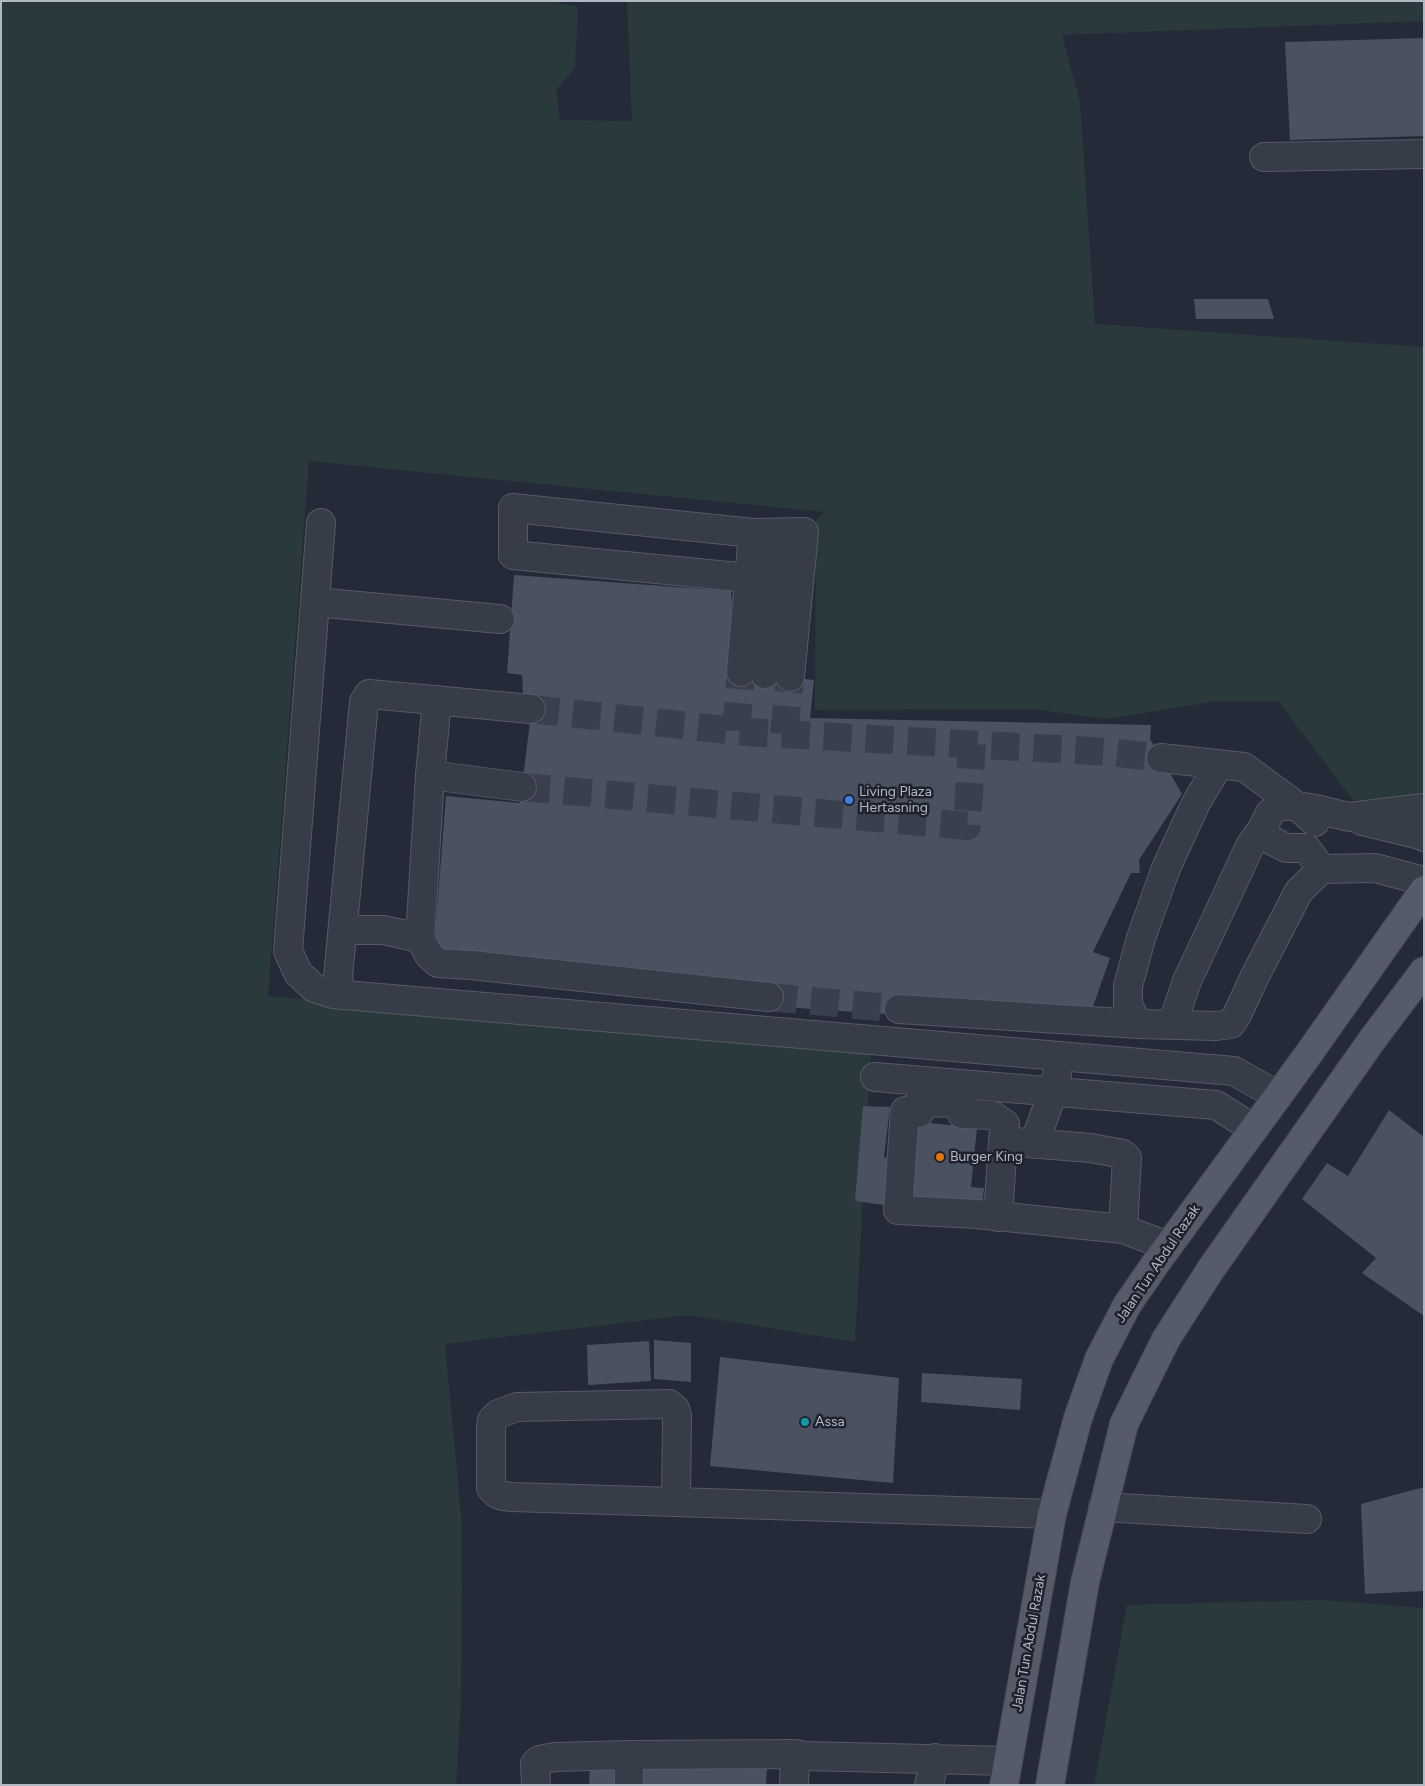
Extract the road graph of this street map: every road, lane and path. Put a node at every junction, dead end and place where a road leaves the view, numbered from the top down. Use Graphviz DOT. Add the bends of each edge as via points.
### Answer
graph roads {
  1 [pos="1424,154"];
  2 [pos="1264,157"];
  3 [pos="321,523"];
  4 [pos="765,533"];
  5 [pos="749,578"];
  6 [pos="315,602"];
  7 [pos="500,619"];
  8 [pos="437,700"];
  9 [pos="531,709"];
  10 [pos="1161,758"];
  11 [pos="1218,764"];
  12 [pos="430,775"];
  13 [pos="522,787"];
  14 [pos="1424,808"];
  15 [pos="1321,814"];
  16 [pos="1262,829"];
  17 [pos="1424,838"];
  18 [pos="1314,858"];
  19 [pos="1424,882"];
  20 [pos="1424,890"];
  21 [pos="343,930"];
  22 [pos="420,938"];
  23 [pos="1424,971"];
  24 [pos="341,995"];
  25 [pos="769,997"];
  26 [pos="899,1009"];
  27 [pos="1165,1022"];
  28 [pos="1060,1056"];
  29 [pos="874,1077"];
  30 [pos="1053,1092"];
  31 [pos="1278,1096"];
  32 [pos="1254,1129"];
  33 [pos="1003,1142"];
  34 [pos="1034,1144"];
  35 [pos="998,1216"];
  36 [pos="1123,1229"];
  37 [pos="1168,1246"];
  38 [pos="676,1502"];
  39 [pos="1103,1507"];
  40 [pos="1052,1514"];
  41 [pos="1307,1519"];
  42 [pos="795,1754"];
  43 [pos="629,1755"];
  44 [pos="934,1758"];
  45 [pos="1006,1773"];
  46 [pos="536,1785"];
  47 [pos="629,1785"];
  48 [pos="794,1785"];
  49 [pos="929,1785"];
  50 [pos="1050,1785"];
  1 -- 2 [label="street"];
  3 -- 6 [label="street"];
  4 -- 5 [label="street"];
  4 -- 5 [label="street" via="804,532 760,676"];
  4 -- 5 [label="street" via="513,508 513,555"];
  6 -- 7 [label="street"];
  6 -- 24 [label="street" via="288,951 298,973 314,988"];
  8 -- 9 [label="street"];
  8 -- 12 [label="street"];
  8 -- 21 [label="street" via="369,694 364,702"];
  10 -- 11 [label="street"];
  11 -- 15 [label="street" via="1244,767"];
  11 -- 27 [label="street" via="1166,868 1128,986 1128,1005"];
  12 -- 13 [label="street"];
  12 -- 22 [label="street"];
  14 -- 15 [label="street"];
  15 -- 16 [label="street" via="1279,806 1270,813"];
  15 -- 17 [label="street"];
  15 -- 18 [label="street" via="1314,839"];
  16 -- 18 [label="street" via="1271,840"];
  16 -- 27 [label="street" via="1250,846"];
  18 -- 19 [label="street" via="1375,868"];
  18 -- 27 [label="street" via="1231,1024"];
  20 -- 31 [label="main road, Jalan Tun Abdul Razak"];
  21 -- 22 [label="street" via="383,930"];
  21 -- 24 [label="street" via="338,977"];
  22 -- 25 [label="street" via="429,955 438,963"];
  23 -- 39 [label="main road" via="1211,1268 1166,1339 1124,1424"];
  24 -- 28 [label="street"];
  26 -- 27 [label="street"];
  28 -- 30 [label="street"];
  28 -- 31 [label="street" via="1234,1071"];
  29 -- 30 [label="street"];
  30 -- 32 [label="street" via="1216,1105"];
  30 -- 34 [label="street"];
  31 -- 32 [label="main road, Jalan Tun Abdul Razak"];
  32 -- 37 [label="main road, Jalan Tun Abdul Razak"];
  33 -- 34 [label="street"];
  33 -- 35 [label="street"];
  33 -- 35 [label="street" via="1005,1124 992,1115 962,1114 963,1103 919,1102 919,1113 906,1111 898,1210"];
  34 -- 36 [label="street" via="1123,1154 1127,1158"];
  35 -- 36 [label="street"];
  36 -- 37 [label="street"];
  37 -- 40 [label="main road, Jalan Tun Abdul Razak" via="1127,1305 1099,1359 1078,1418"];
  38 -- 38 [label="street" via="497,1494 491,1488 490,1476 492,1420 498,1414 517,1407 669,1404 677,1416"];
  38 -- 40 [label="street"];
  39 -- 41 [label="street"];
  39 -- 50 [label="main road" via="1085,1582"];
  40 -- 45 [label="main road, Jalan Tun Abdul Razak"];
  42 -- 43 [label="street"];
  42 -- 44 [label="street"];
  42 -- 48 [label="street"];
  43 -- 46 [label="street" via="539,1760 535,1764"];
  43 -- 47 [label="street"];
  44 -- 45 [label="street"];
  44 -- 49 [label="street"];
}
